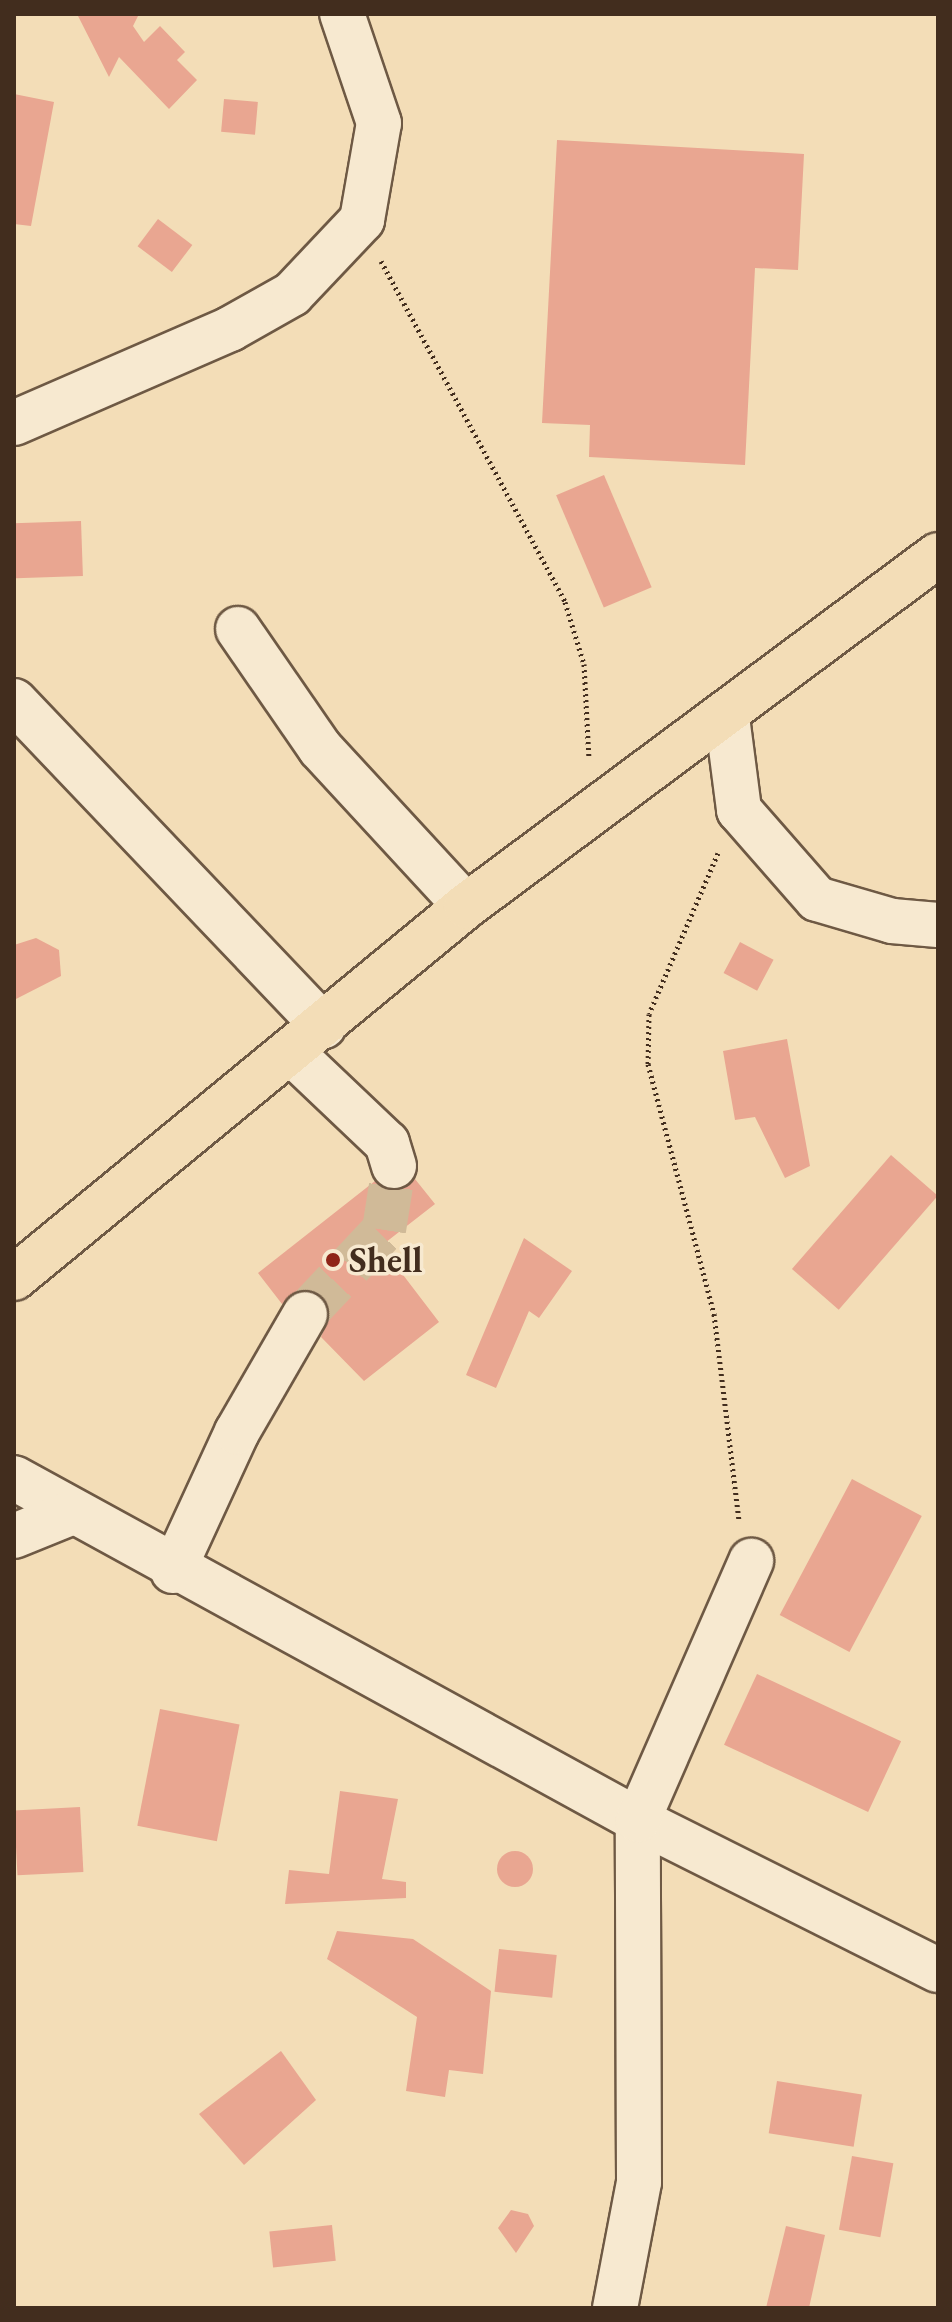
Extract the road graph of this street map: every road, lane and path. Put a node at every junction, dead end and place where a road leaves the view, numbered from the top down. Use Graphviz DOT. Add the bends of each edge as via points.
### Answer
graph roads {
  1 [pos="342,14"];
  2 [pos="362,220"];
  3 [pos="14,423"];
  4 [pos="938,555"];
  5 [pos="238,629"];
  6 [pos="14,701"];
  7 [pos="727,717"];
  8 [pos="739,810"];
  9 [pos="598,812"];
  10 [pos="466,906"];
  11 [pos="938,925"];
  12 [pos="308,1039"];
  13 [pos="394,1166"];
  14 [pos="14,1278"];
  15 [pos="305,1314"];
  16 [pos="14,1478"];
  17 [pos="68,1514"];
  18 [pos="14,1536"];
  19 [pos="751,1561"];
  20 [pos="173,1571"];
  21 [pos="638,1820"];
  22 [pos="938,1970"];
  23 [pos="615,2308"];
  1 -- 2 [label="street" via="379,123"];
  2 -- 3 [label="street" via="292,294 230,329"];
  2 -- 9 [label="path" via="565,602 584,664 583,722"];
  4 -- 7 [label="main road"];
  5 -- 10 [label="street" via="320,748"];
  6 -- 12 [label="street"];
  7 -- 8 [label="street"];
  7 -- 9 [label="main road"];
  8 -- 11 [label="street" via="817,899 892,921"];
  8 -- 19 [label="path" via="666,963 649,1014 648,1064 714,1314 732,1498"];
  9 -- 10 [label="main road"];
  10 -- 12 [label="main road"];
  12 -- 13 [label="street" via="387,1143"];
  12 -- 14 [label="main road"];
  15 -- 20 [label="street" via="237,1432"];
  16 -- 17 [label="street"];
  17 -- 18 [label="street"];
  17 -- 20 [label="street"];
  19 -- 21 [label="street"];
  20 -- 21 [label="street"];
  21 -- 22 [label="street"];
  21 -- 23 [label="street" via="639,2182"];
}
